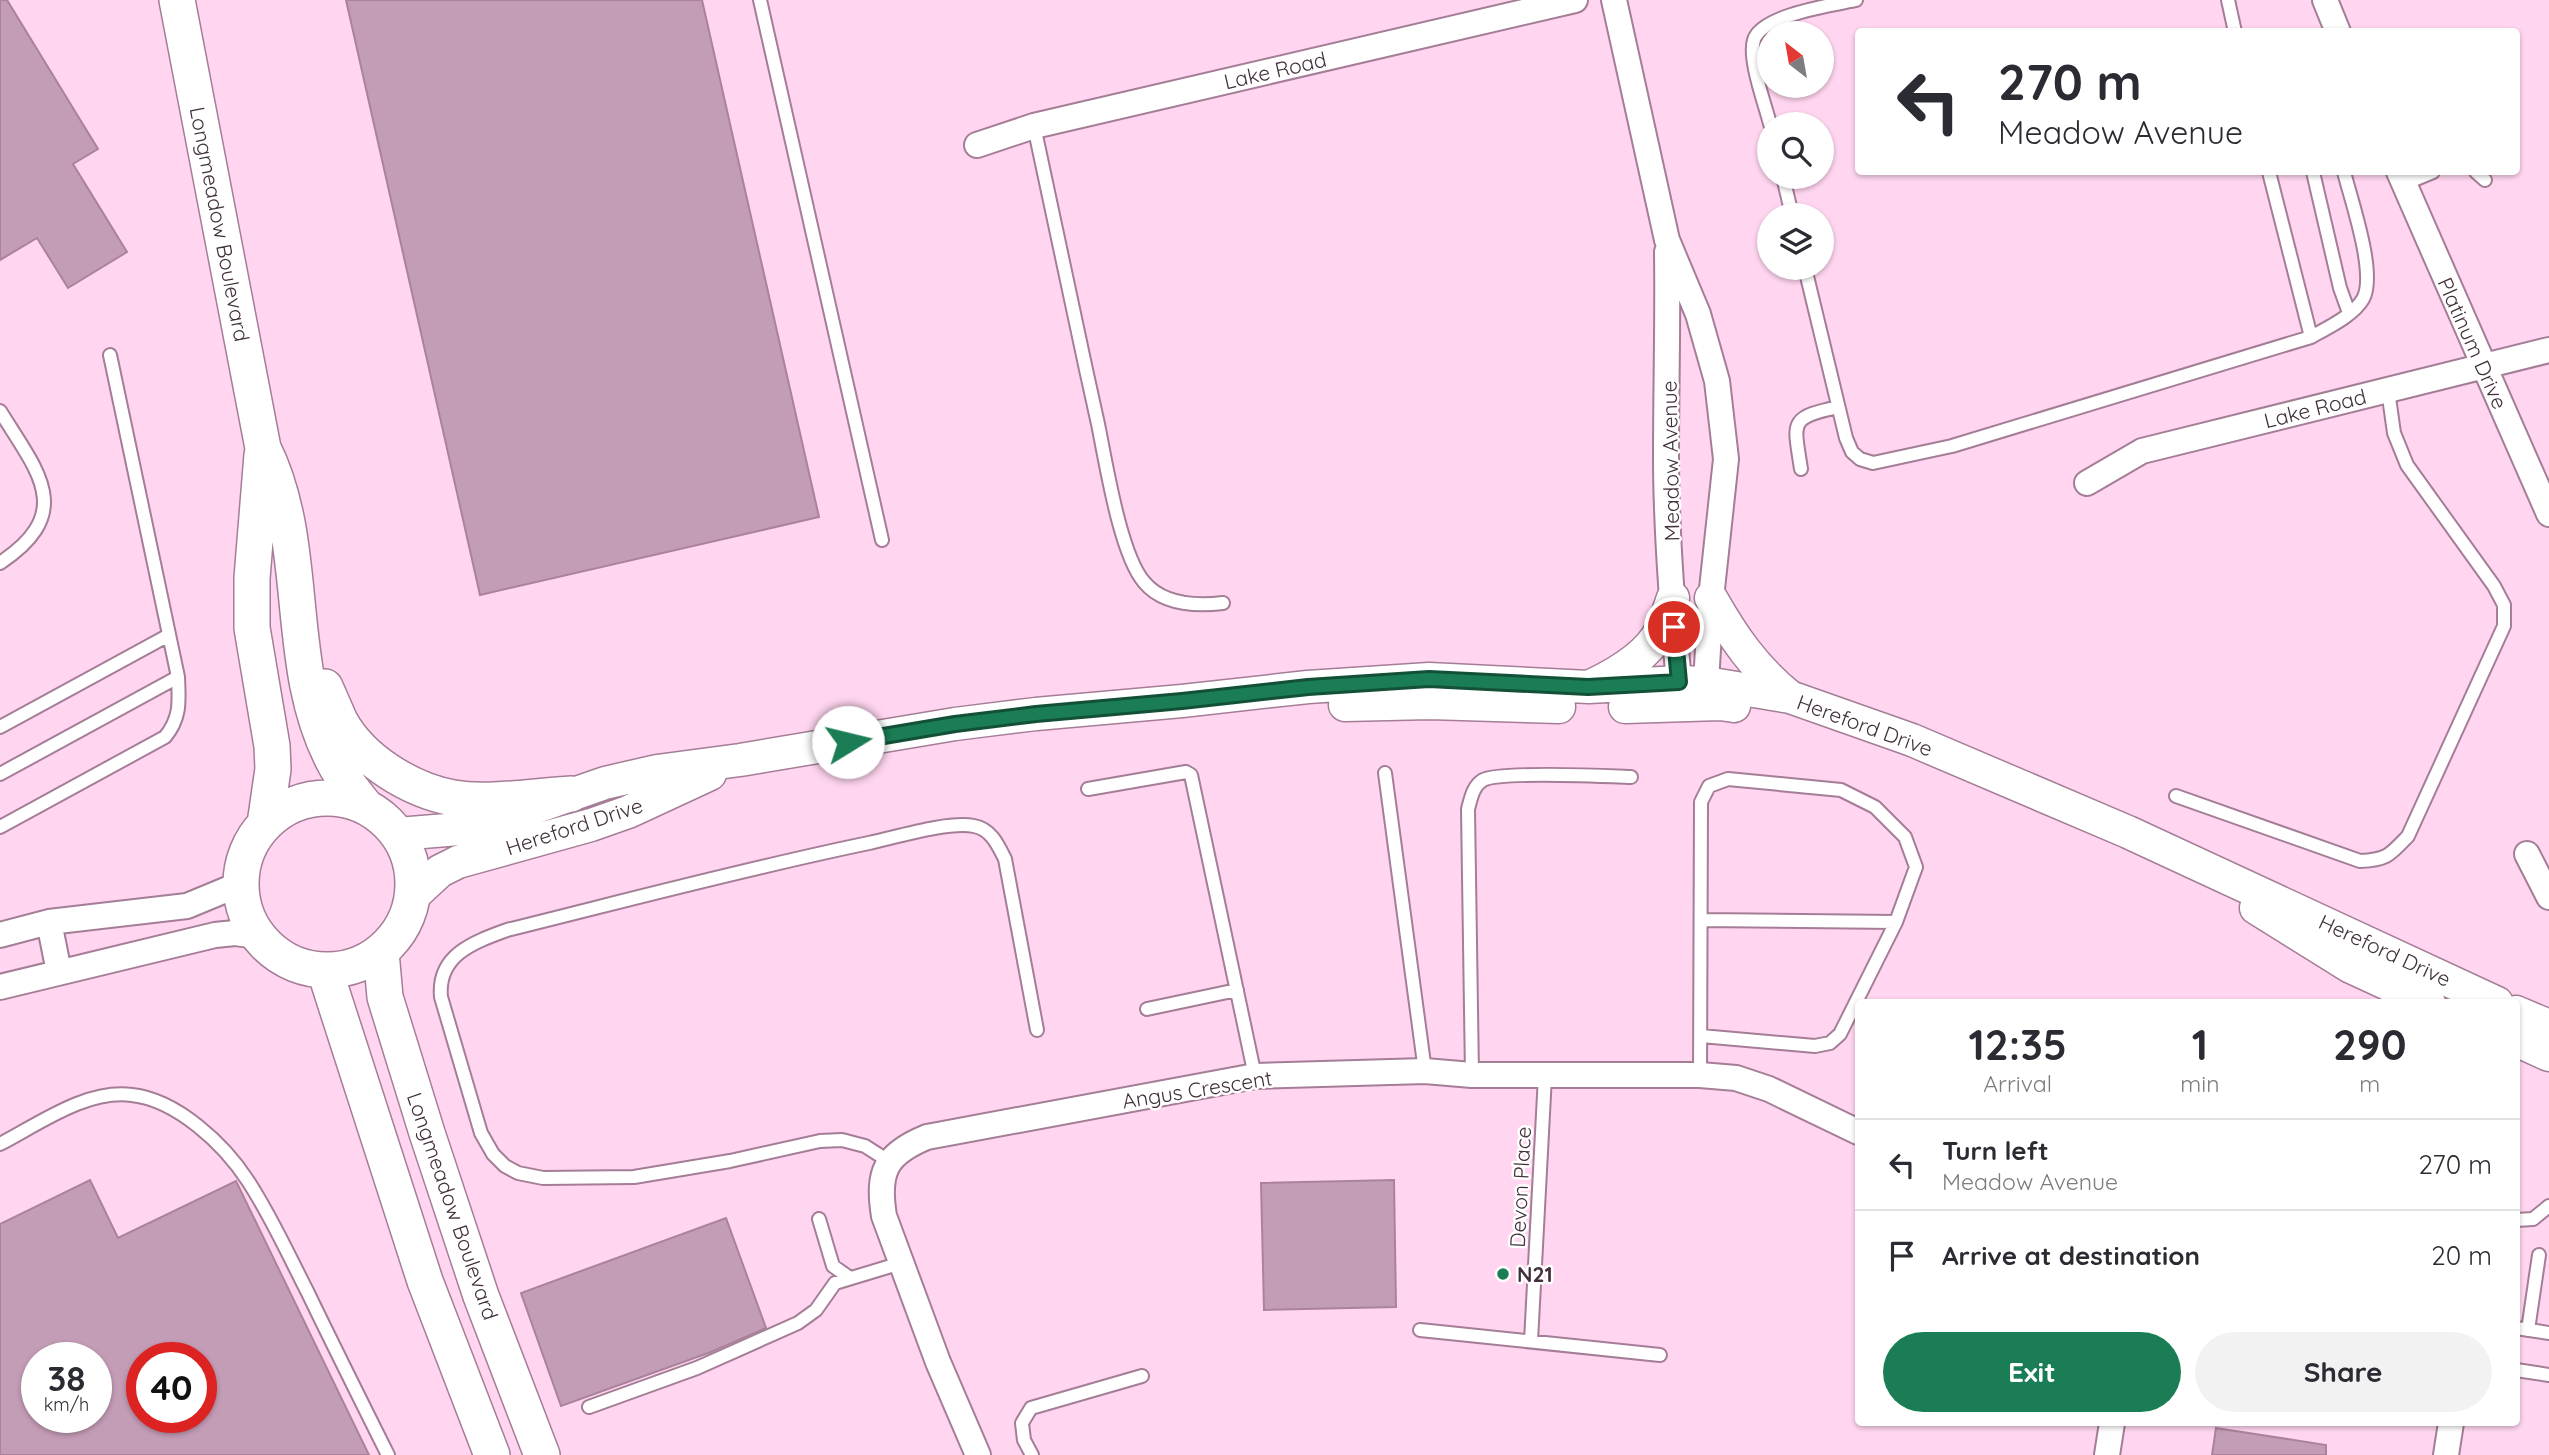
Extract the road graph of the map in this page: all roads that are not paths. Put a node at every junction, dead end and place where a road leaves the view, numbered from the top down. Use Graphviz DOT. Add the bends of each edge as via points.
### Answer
graph roads {
  1 [pos="177,0"];
  2 [pos="760,0"];
  3 [pos="1574,0"];
  4 [pos="1614,0"];
  5 [pos="1856,0"];
  6 [pos="2228,0"];
  7 [pos="2325,0"];
  8 [pos="2234,28"];
  9 [pos="2336,28"];
  10 [pos="1767,112"];
  11 [pos="1034,126"];
  12 [pos="977,145"];
  13 [pos="2270,175"];
  14 [pos="2314,175"];
  15 [pos="2345,175"];
  16 [pos="2402,178"];
  17 [pos="1667,240"];
  18 [pos="1808,280"];
  19 [pos="2349,313"];
  20 [pos="2311,337"];
  21 [pos="2549,350"];
  22 [pos="110,355"];
  23 [pos="2483,367"];
  24 [pos="2388,390"];
  25 [pos="1839,407"];
  26 [pos="0,411"];
  27 [pos="263,448"];
  28 [pos="1801,469"];
  29 [pos="2087,483"];
  30 [pos="2549,514"];
  31 [pos="883,540"];
  32 [pos="1,562"];
  33 [pos="1672,598"];
  34 [pos="1712,598"];
  35 [pos="298,600"];
  36 [pos="1223,603"];
  37 [pos="169,635"];
  38 [pos="178,677"];
  39 [pos="1588,687"];
  40 [pos="1692,693"];
  41 [pos="1790,697"];
  42 [pos="1182,701"];
  43 [pos="0,727"];
  44 [pos="740,760"];
  45 [pos="1385,773"];
  46 [pos="0,774"];
  47 [pos="1631,777"];
  48 [pos="1088,789"];
  49 [pos="571,794"];
  50 [pos="2176,796"];
  51 [pos="366,807"];
  52 [pos="265,824"];
  53 [pos="0,827"];
  54 [pos="398,834"];
  55 [pos="2527,854"];
  56 [pos="240,884"];
  57 [pos="413,896"];
  58 [pos="2549,897"];
  59 [pos="1702,920"];
  60 [pos="49,922"];
  61 [pos="1896,922"];
  62 [pos="0,935"];
  63 [pos="257,936"];
  64 [pos="381,952"];
  65 [pos="325,971"];
  66 [pos="59,972"];
  67 [pos="0,986"];
  68 [pos="1237,990"];
  69 [pos="1858,999"];
  70 [pos="2420,999"];
  71 [pos="2475,999"];
  72 [pos="1855,1004"];
  73 [pos="1147,1009"];
  74 [pos="2520,1020"];
  75 [pos="2520,1025"];
  76 [pos="2549,1026"];
  77 [pos="1037,1030"];
  78 [pos="1701,1036"];
  79 [pos="2549,1055"];
  80 [pos="1425,1071"];
  81 [pos="1472,1075"];
  82 [pos="1700,1075"];
  83 [pos="1255,1076"];
  84 [pos="1545,1076"];
  85 [pos="1855,1131"];
  86 [pos="0,1144"];
  87 [pos="890,1162"];
  88 [pos="2549,1206"];
  89 [pos="819,1219"];
  90 [pos="2520,1220"];
  91 [pos="2539,1255"];
  92 [pos="901,1264"];
  93 [pos="850,1278"];
  94 [pos="2522,1329"];
  95 [pos="1420,1331"];
  96 [pos="2549,1333"];
  97 [pos="1531,1341"];
  98 [pos="1660,1355"];
  99 [pos="2520,1371"];
  100 [pos="2549,1375"];
  101 [pos="1142,1376"];
  102 [pos="589,1407"];
  103 [pos="2112,1426"];
  104 [pos="2451,1426"];
  105 [pos="974,1454"];
  106 [pos="388,1455"];
  107 [pos="492,1455"];
  108 [pos="542,1455"];
  109 [pos="1032,1455"];
  110 [pos="2107,1455"];
  111 [pos="2446,1455"];
  1 -- 27 [label="main road, Longmeadow Boulevard"];
  2 -- 31 [label="lane"];
  3 -- 11 [label="street, Lake Road"];
  4 -- 17 [label="street, Meadow Avenue"];
  5 -- 10 [label="lane" via="1762,27 1754,40 1753,57"];
  6 -- 8 [label="lane"];
  7 -- 9 [label="street"];
  11 -- 12 [label="street, Lake Road"];
  11 -- 36 [label="lane" via="1103,452 1132,565 1161,596 1202,605"];
  13 -- 20 [label="lane"];
  14 -- 19 [label="lane"];
  15 -- 19 [label="lane" via="2368,283 2362,300"];
  16 -- 23 [label="street, Platinum Drive"];
  17 -- 33 [label="street, Meadow Avenue" via="1666,458"];
  17 -- 34 [label="street, Meadow Avenue" via="1698,314 1717,381 1726,459"];
  18 -- 25 [label="lane"];
  19 -- 20 [label="lane"];
  20 -- 25 [label="lane" via="1952,446 1873,463 1852,452"];
  21 -- 23 [label="street, Lake Road"];
  22 -- 37 [label="lane"];
  23 -- 24 [label="street, Lake Road"];
  23 -- 30 [label="street, Platinum Drive"];
  24 -- 29 [label="street, Lake Road" via="2142,451"];
  24 -- 50 [label="lane" via="2394,433 2407,464 2504,605 2504,626 2408,836 2379,860 2360,861"];
  25 -- 28 [label="lane" via="1810,414 1797,424"];
  26 -- 32 [label="lane" via="36,469 46,501 36,530"];
  27 -- 35 [label="main road, Longmeadow Boulevard" via="286,516"];
  27 -- 52 [label="main road, Longmeadow Boulevard" via="252,628 273,769"];
  33 -- 39 [label="street" via="1661,631 1648,648 1617,674"];
  33 -- 40 [label="street, Meadow Avenue"];
  34 -- 40 [label="street, Meadow Avenue" via="1709,637"];
  34 -- 41 [label="street" via="1741,648"];
  35 -- 49 [label="main road" via="341,723 363,752 385,768 419,787 453,798"];
  35 -- 51 [label="main road, Longmeadow Boulevard" via="303,656 324,741"];
  37 -- 38 [label="lane"];
  37 -- 43 [label="lane"];
  38 -- 46 [label="lane"];
  38 -- 53 [label="lane" via="178,714 166,737"];
  39 -- 40 [label="street, Hereford Drive"];
  39 -- 42 [label="street, Hereford Drive" via="1429,679"];
  40 -- 41 [label="street, Hereford Drive"];
  40 -- 42 [label="street, Hereford Drive" via="1591,708"];
  40 -- 70 [label="street, Hereford Drive" via="1795,715 1842,732 2233,894 2349,966"];
  41 -- 71 [label="street, Hereford Drive" via="1912,740 2093,817 2241,883"];
  42 -- 44 [label="street, Hereford Drive" via="955,724"];
  44 -- 49 [label="street, Hereford Drive" via="657,771"];
  44 -- 57 [label="street, Hereford Drive" via="603,821 458,862 440,871"];
  45 -- 80 [label="lane"];
  47 -- 81 [label="lane" via="1501,776 1480,782 1472,793 1468,808"];
  48 -- 68 [label="lane" via="1186,772 1191,775"];
  49 -- 54 [label="street, Hereford Drive" via="459,829"];
  51 -- 52 [label="main road" via="340,798 313,799 287,808"];
  51 -- 54 [label="main road"];
  52 -- 56 [label="main road" via="251,841"];
  54 -- 57 [label="main road" via="411,864"];
  55 -- 58 [label="street"];
  56 -- 60 [label="street" via="187,906"];
  56 -- 63 [label="main road" via="242,903"];
  57 -- 64 [label="main road" via="407,917"];
  59 -- 61 [label="lane"];
  59 -- 61 [label="lane" via="1701,802 1709,786 1728,779 1841,790 1875,807 1905,837 1916,867"];
  59 -- 78 [label="lane"];
  60 -- 62 [label="street"];
  60 -- 66 [label="street"];
  61 -- 69 [label="lane"];
  63 -- 65 [label="main road" via="278,955 302,967"];
  63 -- 66 [label="street" via="215,935"];
  64 -- 65 [label="main road" via="348,968"];
  64 -- 108 [label="main road, Longmeadow Boulevard" via="385,997 426,1133 481,1296"];
  65 -- 107 [label="main road" via="425,1281"];
  66 -- 67 [label="street"];
  68 -- 73 [label="lane"];
  68 -- 83 [label="lane"];
  72 -- 78 [label="lane" via="1840,1034 1830,1043 1815,1046"];
  74 -- 76 [label="street, Hereford Drive"];
  75 -- 79 [label="street, Hereford Drive"];
  77 -- 87 [label="lane" via="1005,859 988,831 975,826 958,825 813,854 507,930 464,949 443,972 441,997 473,1112 493,1154 518,1173 542,1178 634,1177 842,1140 865,1146"];
  78 -- 82 [label="lane"];
  80 -- 81 [label="street, Angus Crescent"];
  80 -- 83 [label="street, Angus Crescent"];
  81 -- 84 [label="street, Angus Crescent"];
  82 -- 84 [label="street, Angus Crescent"];
  82 -- 85 [label="street, Angus Crescent" via="1735,1078 1769,1089"];
  83 -- 87 [label="street, Angus Crescent" via="927,1137 898,1152"];
  84 -- 97 [label="lane, Devon Place"];
  86 -- 106 [label="lane" via="76,1105 105,1096 132,1095 164,1103 191,1120 248,1180"];
  87 -- 92 [label="street" via="881,1198"];
  88 -- 90 [label="lane" via="2533,1219"];
  89 -- 93 [label="lane" via="833,1266"];
  91 -- 94 [label="lane"];
  92 -- 93 [label="lane"];
  92 -- 105 [label="street"];
  93 -- 102 [label="lane" via="835,1283 816,1310 797,1323 697,1368"];
  94 -- 96 [label="lane"];
  95 -- 97 [label="lane"];
  97 -- 98 [label="lane"];
  99 -- 100 [label="lane"];
  101 -- 109 [label="lane" via="1031,1408 1022,1423"];
  103 -- 110 [label="street"];
  104 -- 111 [label="street"];
}
